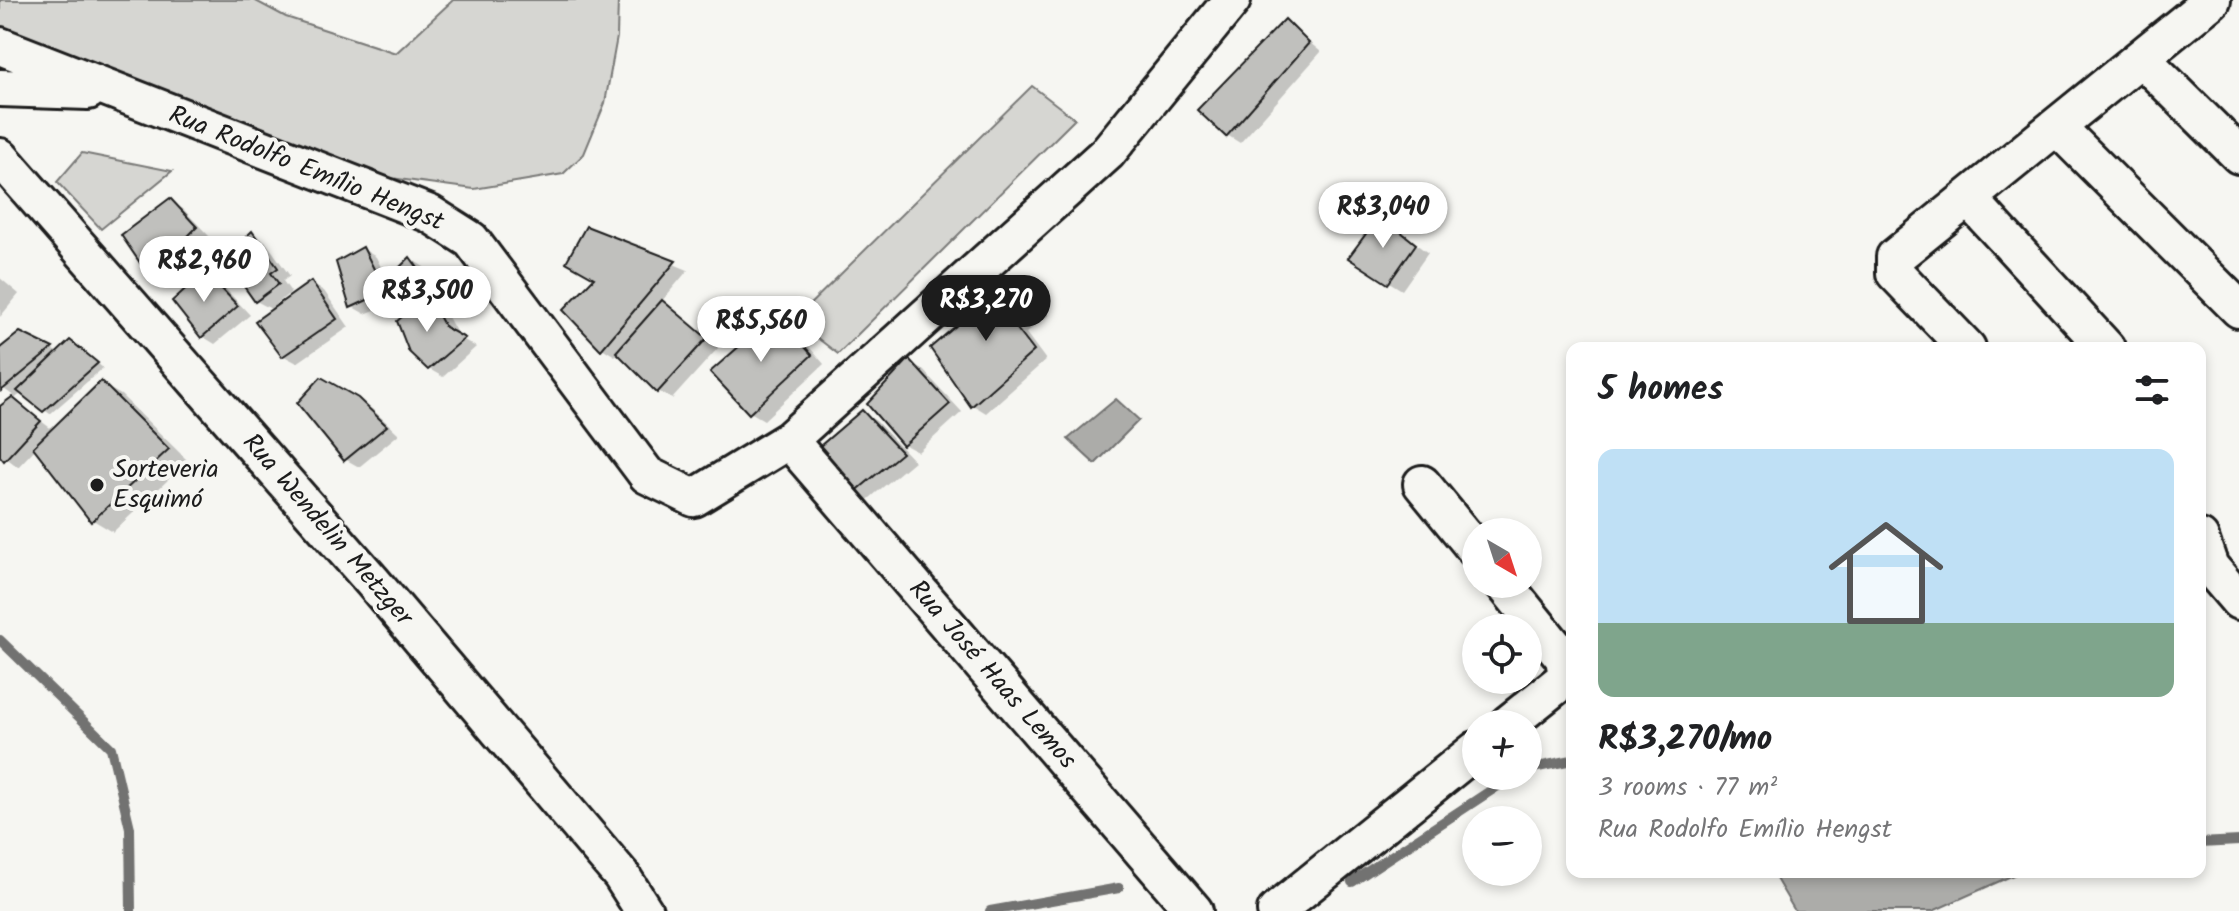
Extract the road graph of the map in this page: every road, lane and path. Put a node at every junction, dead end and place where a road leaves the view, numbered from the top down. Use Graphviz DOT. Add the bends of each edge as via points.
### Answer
graph roads {
  1 [pos="1232,0"];
  2 [pos="2212,0"];
  3 [pos="0,46"];
  4 [pos="2141,58"];
  5 [pos="0,88"];
  6 [pos="114,92"];
  7 [pos="2057,127"];
  8 [pos="2239,155"];
  9 [pos="0,157"];
  10 [pos="1969,199"];
  11 [pos="2239,309"];
  12 [pos="1961,342"];
  13 [pos="2100,342"];
  14 [pos="789,440"];
  15 [pos="1422,484"];
  16 [pos="1462,533"];
  17 [pos="2206,555"];
  18 [pos="1515,598"];
  19 [pos="2239,601"];
  20 [pos="1566,671"];
  21 [pos="1566,678"];
  22 [pos="1526,710"];
  23 [pos="1462,761"];
  24 [pos="644,911"];
  25 [pos="1194,911"];
  26 [pos="1276,911"];
  1 -- 14 [label="street, Rua Rodolfo Emílio Hengst" via="1107,153"];
  2 -- 4 [label="street"];
  3 -- 6 [label="street, Rua Rodolfo Emílio Hengst"];
  4 -- 7 [label="street"];
  4 -- 8 [label="street"];
  5 -- 6 [label="street, Rua Rodolfo Emílio Hengst"];
  6 -- 14 [label="street, Rua Rodolfo Emílio Hengst" via="430,214 471,240 647,475 694,498"];
  7 -- 10 [label="street"];
  7 -- 11 [label="street"];
  9 -- 24 [label="street, Rua Wendelin Metzger" via="372,581 621,875"];
  10 -- 12 [label="street" via="1895,257 1893,266"];
  10 -- 13 [label="street"];
  14 -- 25 [label="street, Rua José Haas Lemos"];
  15 -- 16 [label="street"];
  17 -- 19 [label="street"];
  18 -- 20 [label="street" via="1564,658"];
  21 -- 22 [label="street"];
  23 -- 26 [label="street"];
}
